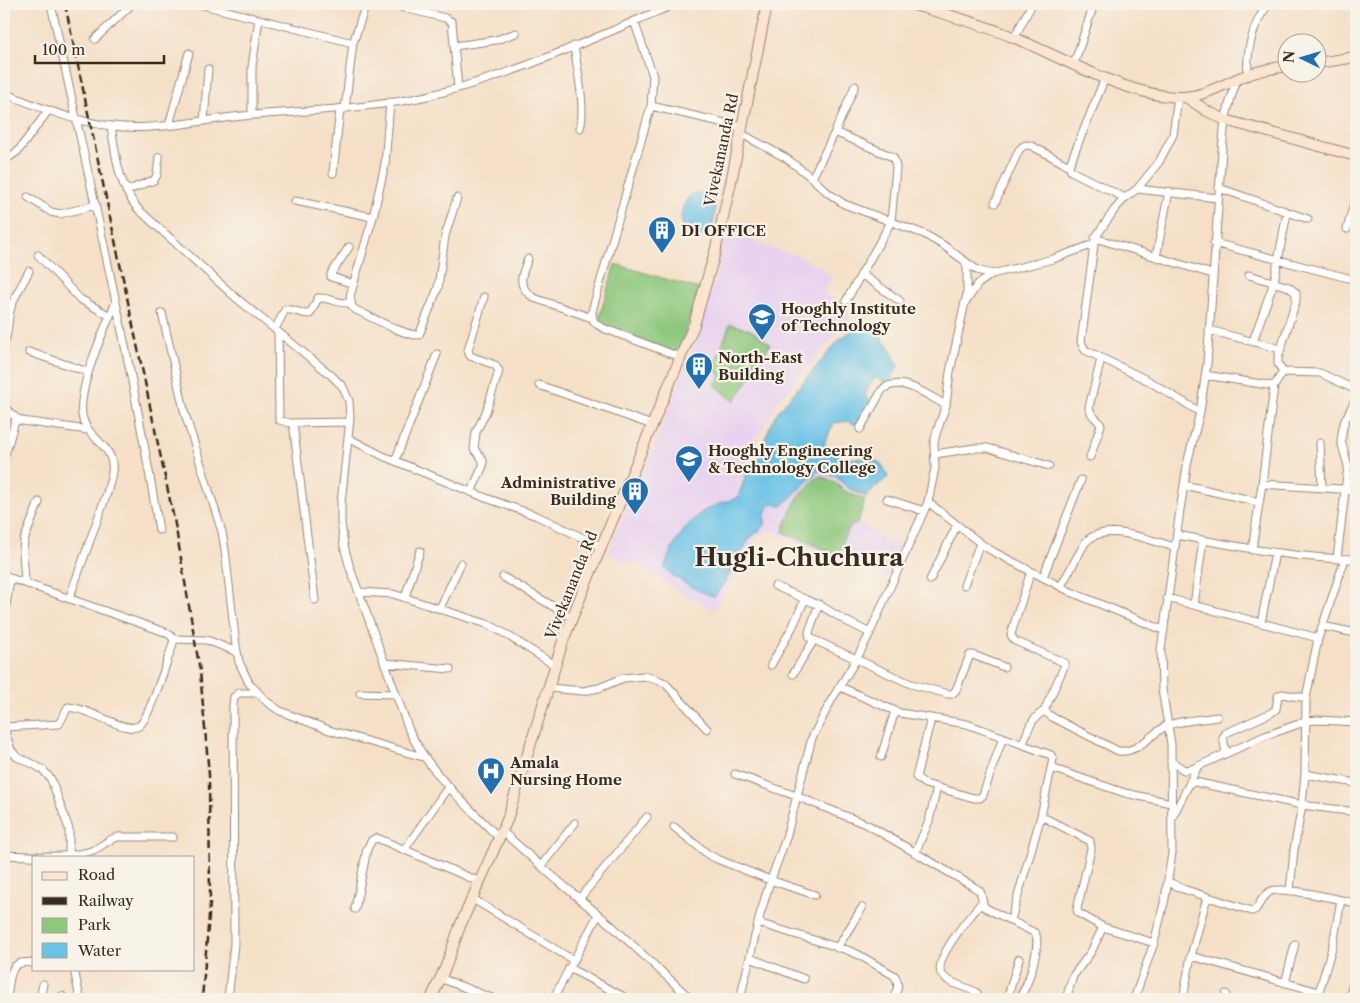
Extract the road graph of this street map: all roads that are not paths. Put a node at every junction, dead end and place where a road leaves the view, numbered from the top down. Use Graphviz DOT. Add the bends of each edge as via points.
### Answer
graph roads {
  1 [pos="51,4"];
  2 [pos="129,4"];
  3 [pos="199,4"];
  4 [pos="366,4"];
  5 [pos="388,4"];
  6 [pos="675,4"];
  7 [pos="767,4"];
  8 [pos="911,4"];
  9 [pos="1032,4"];
  10 [pos="1094,4"];
  11 [pos="1269,4"];
  12 [pos="215,6"];
  13 [pos="259,19"];
  14 [pos="634,21"];
  15 [pos="516,32"];
  16 [pos="1014,38"];
  17 [pos="95,39"];
  18 [pos="354,43"];
  19 [pos="454,46"];
  20 [pos="574,46"];
  21 [pos="189,53"];
  22 [pos="1356,57"];
  23 [pos="1328,61"];
  24 [pos="1074,64"];
  25 [pos="1278,67"];
  26 [pos="208,69"];
  27 [pos="1248,75"];
  28 [pos="1105,78"];
  29 [pos="1236,80"];
  30 [pos="855,86"];
  31 [pos="458,88"];
  32 [pos="4,93"];
  33 [pos="1182,97"];
  34 [pos="390,102"];
  35 [pos="651,106"];
  36 [pos="342,109"];
  37 [pos="48,111"];
  38 [pos="252,115"];
  39 [pos="76,119"];
  40 [pos="1225,120"];
  41 [pos="204,121"];
  42 [pos="169,125"];
  43 [pos="111,126"];
  44 [pos="580,128"];
  45 [pos="741,130"];
  46 [pos="835,132"];
  47 [pos="1356,156"];
  48 [pos="159,157"];
  49 [pos="4,161"];
  50 [pos="1069,166"];
  51 [pos="333,173"];
  52 [pos="812,178"];
  53 [pos="1219,188"];
  54 [pos="1137,189"];
  55 [pos="126,191"];
  56 [pos="1169,191"];
  57 [pos="28,197"];
  58 [pos="457,198"];
  59 [pos="1125,198"];
  60 [pos="1218,198"];
  61 [pos="1356,198"];
  62 [pos="294,201"];
  63 [pos="995,203"];
  64 [pos="96,205"];
  65 [pos="1287,213"];
  66 [pos="373,217"];
  67 [pos="1308,220"];
  68 [pos="891,222"];
  69 [pos="1347,229"];
  70 [pos="1094,241"];
  71 [pos="1214,244"];
  72 [pos="348,247"];
  73 [pos="38,255"];
  74 [pos="1156,257"];
  75 [pos="528,259"];
  76 [pos="1279,260"];
  77 [pos="965,261"];
  78 [pos="29,271"];
  79 [pos="862,274"];
  80 [pos="992,274"];
  81 [pos="1212,274"];
  82 [pos="1249,275"];
  83 [pos="1348,278"];
  84 [pos="1274,282"];
  85 [pos="354,284"];
  86 [pos="484,297"];
  87 [pos="116,301"];
  88 [pos="846,301"];
  89 [pos="900,301"];
  90 [pos="351,303"];
  91 [pos="964,305"];
  92 [pos="162,313"];
  93 [pos="110,316"];
  94 [pos="592,318"];
  95 [pos="1209,330"];
  96 [pos="276,331"];
  97 [pos="1253,341"];
  98 [pos="4,343"];
  99 [pos="1280,349"];
  100 [pos="29,352"];
  101 [pos="437,354"];
  102 [pos="680,357"];
  103 [pos="1101,359"];
  104 [pos="88,372"];
  105 [pos="1283,372"];
  106 [pos="1205,375"];
  107 [pos="539,385"];
  108 [pos="1274,386"];
  109 [pos="1356,390"];
  110 [pos="1356,399"];
  111 [pos="946,405"];
  112 [pos="4,407"];
  113 [pos="1200,412"];
  114 [pos="16,418"];
  115 [pos="349,422"];
  116 [pos="293,423"];
  117 [pos="652,425"];
  118 [pos="860,429"];
  119 [pos="88,430"];
  120 [pos="348,438"];
  121 [pos="1320,443"];
  122 [pos="935,454"];
  123 [pos="4,458"];
  124 [pos="1090,458"];
  125 [pos="395,460"];
  126 [pos="1049,466"];
  127 [pos="1082,480"];
  128 [pos="1262,484"];
  129 [pos="1184,485"];
  130 [pos="1322,488"];
  131 [pos="1345,490"];
  132 [pos="1356,490"];
  133 [pos="471,492"];
  134 [pos="887,499"];
  135 [pos="40,502"];
  136 [pos="928,502"];
  137 [pos="1259,502"];
  138 [pos="924,511"];
  139 [pos="957,525"];
  140 [pos="159,530"];
  141 [pos="1176,535"];
  142 [pos="1203,540"];
  143 [pos="980,543"];
  144 [pos="602,547"];
  145 [pos="1175,547"];
  146 [pos="1252,550"];
  147 [pos="420,551"];
  148 [pos="1276,552"];
  149 [pos="1341,559"];
  150 [pos="1356,559"];
  151 [pos="461,563"];
  152 [pos="1031,571"];
  153 [pos="7,576"];
  154 [pos="503,577"];
  155 [pos="1043,577"];
  156 [pos="930,580"];
  157 [pos="25,583"];
  158 [pos="964,585"];
  159 [pos="775,586"];
  160 [pos="1061,586"];
  161 [pos="359,592"];
  162 [pos="405,597"];
  163 [pos="69,598"];
  164 [pos="1167,598"];
  165 [pos="806,599"];
  166 [pos="315,600"];
  167 [pos="819,604"];
  168 [pos="1194,605"];
  169 [pos="440,608"];
  170 [pos="573,618"];
  171 [pos="4,619"];
  172 [pos="1261,623"];
  173 [pos="1322,626"];
  174 [pos="1163,630"];
  175 [pos="870,633"];
  176 [pos="1356,634"];
  177 [pos="1318,638"];
  178 [pos="174,639"];
  179 [pos="814,640"];
  180 [pos="237,652"];
  181 [pos="856,660"];
  182 [pos="384,663"];
  183 [pos="770,664"];
  184 [pos="556,666"];
  185 [pos="1004,667"];
  186 [pos="450,669"];
  187 [pos="793,674"];
  188 [pos="840,686"];
  189 [pos="548,688"];
  190 [pos="258,693"];
  191 [pos="360,693"];
  192 [pos="396,694"];
  193 [pos="1306,698"];
  194 [pos="895,711"];
  195 [pos="1044,711"];
  196 [pos="1217,717"];
  197 [pos="931,719"];
  198 [pos="1307,721"];
  199 [pos="1356,722"];
  200 [pos="1167,725"];
  201 [pos="4,728"];
  202 [pos="707,729"];
  203 [pos="1003,737"];
  204 [pos="6,741"];
  205 [pos="1023,744"];
  206 [pos="1226,753"];
  207 [pos="423,757"];
  208 [pos="881,757"];
  209 [pos="1171,761"];
  210 [pos="1051,768"];
  211 [pos="1197,768"];
  212 [pos="735,774"];
  213 [pos="1305,774"];
  214 [pos="1190,781"];
  215 [pos="1356,783"];
  216 [pos="449,786"];
  217 [pos="937,788"];
  218 [pos="796,796"];
  219 [pos="1171,803"];
  220 [pos="1302,805"];
  221 [pos="1356,812"];
  222 [pos="1041,816"];
  223 [pos="1173,816"];
  224 [pos="647,817"];
  225 [pos="575,823"];
  226 [pos="674,827"];
  227 [pos="501,835"];
  228 [pos="173,837"];
  229 [pos="404,850"];
  230 [pos="915,853"];
  231 [pos="4,855"];
  232 [pos="69,856"];
  233 [pos="541,866"];
  234 [pos="770,880"];
  235 [pos="480,882"];
  236 [pos="1169,882"];
  237 [pos="1290,891"];
  238 [pos="815,895"];
  239 [pos="1206,897"];
  240 [pos="472,899"];
  241 [pos="580,899"];
  242 [pos="1341,900"];
  243 [pos="982,902"];
  244 [pos="1356,903"];
  245 [pos="862,908"];
  246 [pos="355,909"];
  247 [pos="598,914"];
  248 [pos="1011,920"];
  249 [pos="758,923"];
  250 [pos="1103,927"];
  251 [pos="1154,944"];
  252 [pos="1295,944"];
  253 [pos="836,948"];
  254 [pos="1191,956"];
  255 [pos="750,958"];
  256 [pos="1019,959"];
  257 [pos="573,960"];
  258 [pos="32,963"];
  259 [pos="569,968"];
  260 [pos="74,970"];
  261 [pos="1356,973"];
  262 [pos="440,978"];
  263 [pos="804,979"];
  264 [pos="1285,983"];
  265 [pos="43,984"];
  266 [pos="1318,996"];
  267 [pos="7,999"];
  268 [pos="40,999"];
  269 [pos="80,999"];
  270 [pos="228,999"];
  271 [pos="431,999"];
  272 [pos="494,999"];
  273 [pos="553,999"];
  274 [pos="628,999"];
  275 [pos="691,999"];
  276 [pos="740,999"];
  277 [pos="893,999"];
  278 [pos="978,999"];
  279 [pos="1007,999"];
  280 [pos="1018,999"];
  281 [pos="1066,999"];
  282 [pos="1134,999"];
  283 [pos="1182,999"];
  284 [pos="1349,999"];
  1 -- 39 [label="street"];
  2 -- 17 [label="street"];
  3 -- 12 [label="street"];
  4 -- 18 [label="street"];
  5 -- 19 [label="street" via="446,18 452,22"];
  6 -- 14 [label="street"];
  7 -- 45 [label="street, Vivekananda Rd"];
  8 -- 16 [label="street"];
  9 -- 16 [label="street"];
  10 -- 24 [label="street"];
  11 -- 27 [label="street" via="1259,16 1254,30"];
  12 -- 13 [label="street"];
  13 -- 18 [label="street"];
  13 -- 38 [label="street" via="252,67"];
  14 -- 20 [label="street"];
  14 -- 35 [label="street" via="653,76"];
  15 -- 19 [label="street" via="496,40"];
  16 -- 24 [label="street"];
  18 -- 36 [label="street"];
  19 -- 31 [label="street"];
  20 -- 31 [label="street"];
  20 -- 44 [label="street" via="580,93"];
  21 -- 42 [label="street"];
  22 -- 23 [label="street"];
  24 -- 28 [label="street"];
  25 -- 27 [label="street"];
  26 -- 41 [label="street"];
  27 -- 29 [label="street"];
  28 -- 33 [label="street" via="1145,92"];
  28 -- 50 [label="street"];
  29 -- 33 [label="street"];
  29 -- 40 [label="street"];
  30 -- 46 [label="street"];
  31 -- 34 [label="street"];
  32 -- 37 [label="street"];
  33 -- 40 [label="street"];
  33 -- 54 [label="street" via="1168,146"];
  34 -- 36 [label="street"];
  34 -- 66 [label="street" via="388,150"];
  35 -- 45 [label="street"];
  35 -- 94 [label="street"];
  36 -- 38 [label="street"];
  36 -- 51 [label="street"];
  37 -- 39 [label="street"];
  37 -- 49 [label="street" via="18,151"];
  38 -- 41 [label="street"];
  39 -- 43 [label="street"];
  39 -- 64 [label="street"];
  40 -- 47 [label="street"];
  40 -- 53 [label="street"];
  41 -- 42 [label="street"];
  42 -- 43 [label="street"];
  43 -- 55 [label="street" via="121,181"];
  45 -- 52 [label="street"];
  45 -- 102 [label="street, Vivekananda Rd" via="704,295"];
  46 -- 52 [label="street"];
  46 -- 68 [label="street" via="893,157 896,168"];
  48 -- 55 [label="street" via="154,180"];
  50 -- 59 [label="street" via="1071,171"];
  50 -- 63 [label="street" via="1032,146 1022,146"];
  52 -- 68 [label="street" via="844,204"];
  53 -- 60 [label="street"];
  53 -- 65 [label="street"];
  54 -- 56 [label="street"];
  54 -- 59 [label="street"];
  55 -- 96 [label="street" via="138,208"];
  56 -- 60 [label="street"];
  56 -- 74 [label="street"];
  57 -- 64 [label="street" via="60,214"];
  58 -- 90 [label="street" via="445,236 438,288 418,335 406,333 356,310"];
  59 -- 70 [label="street"];
  60 -- 71 [label="street"];
  61 -- 69 [label="street"];
  62 -- 66 [label="street"];
  64 -- 87 [label="street"];
  65 -- 67 [label="street"];
  65 -- 76 [label="street"];
  66 -- 85 [label="street"];
  68 -- 77 [label="street" via="924,234"];
  68 -- 79 [label="street"];
  70 -- 74 [label="street"];
  70 -- 80 [label="street" via="1053,259"];
  70 -- 103 [label="street" via="1081,342 1085,350"];
  71 -- 76 [label="street"];
  71 -- 81 [label="street"];
  72 -- 85 [label="street" via="331,277"];
  73 -- 93 [label="street" via="80,299"];
  74 -- 81 [label="street"];
  75 -- 94 [label="street" via="521,281 529,294"];
  76 -- 83 [label="street"];
  76 -- 84 [label="street"];
  77 -- 80 [label="street" via="977,270"];
  77 -- 91 [label="street" via="967,284"];
  78 -- 98 [label="street" via="9,313"];
  79 -- 88 [label="street"];
  79 -- 89 [label="street"];
  80 -- 91 [label="street" via="978,284"];
  81 -- 95 [label="street"];
  82 -- 84 [label="street"];
  84 -- 97 [label="street"];
  84 -- 99 [label="street" via="1293,290 1297,296"];
  85 -- 90 [label="street"];
  86 -- 133 [label="street" via="468,350 470,356 495,365 499,371 476,432 474,449 483,460 483,466"];
  87 -- 93 [label="street"];
  87 -- 140 [label="street"];
  90 -- 96 [label="street" via="318,298 310,314 285,310"];
  91 -- 111 [label="street"];
  92 -- 180 [label="street" via="185,414 222,532"];
  93 -- 104 [label="street"];
  94 -- 102 [label="street" via="603,328"];
  95 -- 97 [label="street"];
  95 -- 106 [label="street"];
  96 -- 115 [label="street" via="343,387 349,401"];
  96 -- 116 [label="street" via="278,414 280,420"];
  97 -- 99 [label="street"];
  99 -- 105 [label="street" via="1278,364"];
  100 -- 104 [label="street"];
  101 -- 125 [label="street"];
  102 -- 117 [label="street, Vivekananda Rd"];
  103 -- 113 [label="street" via="1148,380"];
  103 -- 124 [label="street" via="1089,407 1101,425"];
  104 -- 119 [label="street" via="82,414"];
  105 -- 108 [label="street"];
  105 -- 109 [label="street" via="1320,373"];
  106 -- 108 [label="street"];
  106 -- 113 [label="street"];
  107 -- 117 [label="street"];
  108 -- 128 [label="street"];
  110 -- 131 [label="street" via="1343,427 1341,441 1348,466"];
  111 -- 118 [label="street" via="910,387 894,384 882,390"];
  111 -- 122 [label="street" via="936,434"];
  112 -- 114 [label="street"];
  113 -- 129 [label="street"];
  114 -- 119 [label="street"];
  114 -- 123 [label="street"];
  115 -- 116 [label="street"];
  115 -- 120 [label="street"];
  116 -- 166 [label="street"];
  117 -- 144 [label="street, Vivekananda Rd"];
  119 -- 163 [label="street" via="109,454 113,465 107,493"];
  120 -- 125 [label="street"];
  120 -- 161 [label="street" via="341,523 344,546"];
  121 -- 130 [label="street"];
  122 -- 126 [label="street" via="988,448"];
  122 -- 136 [label="street"];
  125 -- 133 [label="street"];
  127 -- 155 [label="street"];
  128 -- 130 [label="street"];
  128 -- 137 [label="street"];
  129 -- 137 [label="street"];
  129 -- 141 [label="street"];
  130 -- 131 [label="street"];
  131 -- 132 [label="street"];
  131 -- 149 [label="street"];
  133 -- 144 [label="street" via="537,516"];
  134 -- 138 [label="street"];
  135 -- 157 [label="street" via="22,550"];
  136 -- 138 [label="street"];
  136 -- 139 [label="street"];
  137 -- 146 [label="street"];
  138 -- 175 [label="street"];
  139 -- 143 [label="street"];
  139 -- 156 [label="street"];
  141 -- 142 [label="street"];
  141 -- 145 [label="street"];
  142 -- 146 [label="street"];
  142 -- 168 [label="street"];
  143 -- 152 [label="street"];
  143 -- 158 [label="street"];
  144 -- 170 [label="street, Vivekananda Rd"];
  145 -- 160 [label="street" via="1116,531 1090,537"];
  145 -- 164 [label="street"];
  146 -- 148 [label="street"];
  147 -- 162 [label="street"];
  148 -- 149 [label="street"];
  148 -- 172 [label="street"];
  149 -- 150 [label="street"];
  149 -- 173 [label="street"];
  151 -- 169 [label="street"];
  152 -- 155 [label="street"];
  152 -- 195 [label="street" via="1011,634 1016,641 1065,663"];
  153 -- 157 [label="street"];
  153 -- 171 [label="street"];
  154 -- 170 [label="street"];
  155 -- 160 [label="street"];
  157 -- 163 [label="street"];
  159 -- 165 [label="street"];
  160 -- 174 [label="street"];
  161 -- 162 [label="street"];
  161 -- 182 [label="street"];
  162 -- 169 [label="street"];
  163 -- 178 [label="street" via="164,632"];
  164 -- 168 [label="street"];
  164 -- 174 [label="street"];
  165 -- 167 [label="street"];
  165 -- 183 [label="street"];
  167 -- 175 [label="street"];
  167 -- 179 [label="street" via="809,632"];
  168 -- 172 [label="street"];
  169 -- 184 [label="street" via="487,624"];
  170 -- 184 [label="street, Vivekananda Rd"];
  172 -- 177 [label="street"];
  173 -- 176 [label="street"];
  173 -- 177 [label="street"];
  174 -- 200 [label="street" via="1161,670"];
  175 -- 181 [label="street"];
  177 -- 193 [label="street"];
  178 -- 180 [label="street" via="207,640"];
  178 -- 201 [label="street" via="147,715 138,726 124,726 68,707 59,724"];
  179 -- 181 [label="street"];
  179 -- 187 [label="street"];
  180 -- 190 [label="street" via="242,671"];
  181 -- 185 [label="street" via="911,684 948,694 956,690 970,656"];
  181 -- 188 [label="street"];
  182 -- 186 [label="street"];
  182 -- 192 [label="street"];
  184 -- 189 [label="street, Vivekananda Rd"];
  188 -- 194 [label="street"];
  188 -- 218 [label="street" via="812,738"];
  189 -- 202 [label="street" via="583,691 628,677 644,676 665,683"];
  189 -- 227 [label="street, Vivekananda Rd"];
  190 -- 207 [label="street" via="280,711 329,730"];
  190 -- 270 [label="street" via="239,693 234,697 233,706 234,944"];
  191 -- 192 [label="street"];
  192 -- 207 [label="street"];
  193 -- 198 [label="street"];
  193 -- 206 [label="street" via="1278,696 1276,709 1271,713 1226,733 1223,737"];
  194 -- 197 [label="street"];
  194 -- 208 [label="street"];
  195 -- 200 [label="street" via="1123,752"];
  195 -- 205 [label="street" via="1030,724"];
  196 -- 200 [label="street"];
  197 -- 203 [label="street" via="961,722"];
  197 -- 217 [label="street" via="916,777"];
  198 -- 199 [label="street"];
  198 -- 206 [label="street"];
  198 -- 213 [label="street"];
  200 -- 209 [label="street"];
  201 -- 204 [label="street"];
  203 -- 205 [label="street"];
  203 -- 217 [label="street" via="980,798"];
  204 -- 232 [label="street" via="17,757 43,770 50,779 69,829"];
  205 -- 210 [label="street" via="1051,755"];
  206 -- 211 [label="street"];
  207 -- 216 [label="street"];
  209 -- 211 [label="street" via="1184,770"];
  209 -- 219 [label="street"];
  210 -- 219 [label="street" via="1125,793"];
  210 -- 222 [label="street"];
  211 -- 214 [label="street"];
  212 -- 218 [label="street"];
  213 -- 215 [label="street"];
  213 -- 220 [label="street"];
  214 -- 220 [label="street"];
  214 -- 223 [label="street"];
  216 -- 227 [label="street"];
  216 -- 229 [label="street"];
  217 -- 230 [label="street" via="929,821"];
  218 -- 230 [label="street" via="868,825"];
  218 -- 234 [label="street" via="786,838"];
  219 -- 223 [label="street"];
  220 -- 221 [label="street"];
  220 -- 237 [label="street"];
  222 -- 248 [label="street"];
  222 -- 250 [label="street" via="1090,840 1091,850 1077,909 1082,916"];
  223 -- 236 [label="street"];
  224 -- 241 [label="street"];
  225 -- 233 [label="street"];
  226 -- 234 [label="street" via="709,854"];
  227 -- 233 [label="street"];
  227 -- 235 [label="street, Vivekananda Rd"];
  228 -- 232 [label="street" via="112,838 92,851"];
  229 -- 235 [label="street"];
  229 -- 246 [label="street" via="376,838 372,840 367,849"];
  230 -- 243 [label="street" via="980,891"];
  231 -- 232 [label="street"];
  233 -- 241 [label="street"];
  234 -- 238 [label="street"];
  234 -- 249 [label="street"];
  235 -- 240 [label="street, Vivekananda Rd"];
  236 -- 239 [label="street"];
  236 -- 251 [label="street"];
  237 -- 239 [label="street" via="1266,894 1252,911"];
  237 -- 242 [label="street"];
  239 -- 254 [label="street"];
  240 -- 257 [label="street"];
  240 -- 262 [label="street, Vivekananda Rd"];
  241 -- 247 [label="street"];
  242 -- 244 [label="street"];
  242 -- 266 [label="street"];
  243 -- 248 [label="street" via="984,907"];
  243 -- 278 [label="street" via="952,942 940,965 943,976 973,990"];
  245 -- 253 [label="street"];
  247 -- 257 [label="street"];
  247 -- 275 [label="street"];
  248 -- 280 [label="street" via="1038,937 1027,986"];
  249 -- 253 [label="street"];
  249 -- 255 [label="street"];
  250 -- 251 [label="street"];
  250 -- 281 [label="street" via="1091,952 1073,976"];
  251 -- 282 [label="street"];
  252 -- 264 [label="street"];
  253 -- 277 [label="street" via="859,955 895,976 898,988"];
  254 -- 264 [label="street"];
  254 -- 283 [label="street"];
  255 -- 263 [label="street"];
  255 -- 276 [label="street"];
  256 -- 279 [label="street"];
  257 -- 259 [label="street"];
  258 -- 267 [label="street" via="14,966"];
  259 -- 273 [label="street"];
  259 -- 274 [label="street"];
  260 -- 269 [label="street"];
  261 -- 284 [label="street"];
  262 -- 271 [label="street, Vivekananda Rd"];
  262 -- 272 [label="street"];
  264 -- 266 [label="street"];
  265 -- 268 [label="street"];
}
